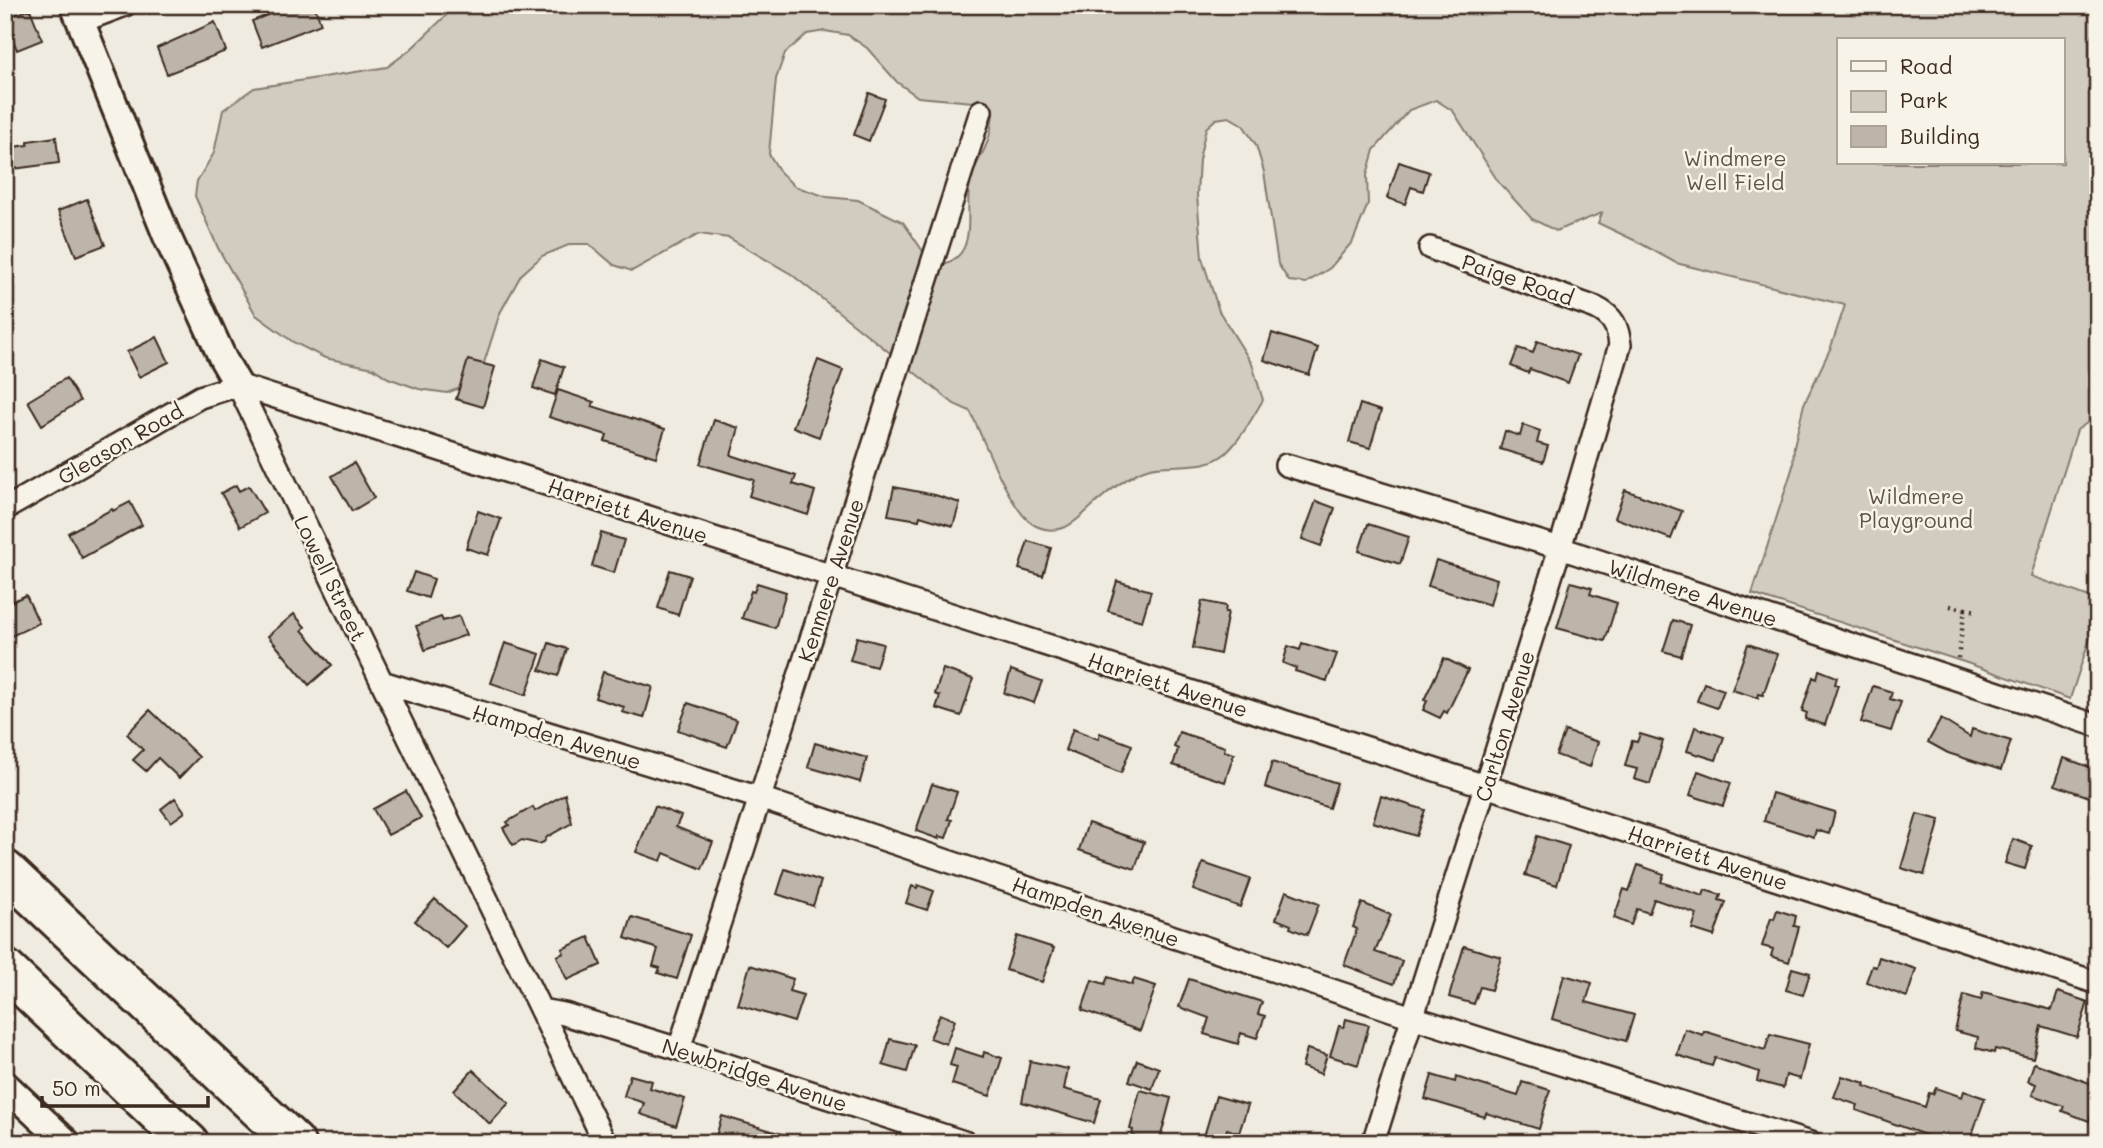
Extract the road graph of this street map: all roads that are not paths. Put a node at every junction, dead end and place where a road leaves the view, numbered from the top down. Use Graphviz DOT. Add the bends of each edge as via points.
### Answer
graph roads {
  1 [pos="125,5"];
  2 [pos="77,14"];
  3 [pos="981,111"];
  4 [pos="1430,248"];
  5 [pos="1605,312"];
  6 [pos="238,385"];
  7 [pos="1286,465"];
  8 [pos="5,509"];
  9 [pos="1560,548"];
  10 [pos="830,576"];
  11 [pos="382,682"];
  12 [pos="2098,726"];
  13 [pos="1485,786"];
  14 [pos="760,799"];
  15 [pos="5,870"];
  16 [pos="5,969"];
  17 [pos="2098,983"];
  18 [pos="541,1010"];
  19 [pos="1412,1017"];
  20 [pos="679,1049"];
  21 [pos="5,1085"];
  22 [pos="67,1143"];
  23 [pos="189,1143"];
  24 [pos="295,1143"];
  25 [pos="605,1143"];
  26 [pos="967,1143"];
  27 [pos="1373,1143"];
  28 [pos="1810,1143"];
  1 -- 2 [label="street"];
  2 -- 6 [label="street, Lowell Street" via="190,289"];
  3 -- 10 [label="street, Kenmere Avenue"];
  4 -- 5 [label="street, Paige Road"];
  5 -- 9 [label="street, Carlton Avenue" via="1618,330 1619,353"];
  6 -- 8 [label="street, Gleason Road" via="200,397"];
  6 -- 10 [label="street, Harriett Avenue"];
  6 -- 11 [label="street, Lowell Street"];
  7 -- 9 [label="street, Wildmere Avenue"];
  9 -- 12 [label="street, Wildmere Avenue"];
  9 -- 13 [label="street, Carlton Avenue"];
  10 -- 13 [label="street, Harriett Avenue"];
  10 -- 14 [label="street, Kenmere Avenue"];
  11 -- 14 [label="street, Hampden Avenue"];
  11 -- 18 [label="street, Lowell Street"];
  13 -- 17 [label="street, Harriett Avenue"];
  13 -- 19 [label="street, Carlton Avenue"];
  14 -- 19 [label="street, Hampden Avenue"];
  14 -- 20 [label="street, Kenmere Avenue"];
  15 -- 24 [label="highway"];
  16 -- 23 [label="highway"];
  18 -- 20 [label="street, Newbridge Avenue"];
  18 -- 25 [label="street, Lowell Street"];
  19 -- 27 [label="street, Carlton Avenue"];
  19 -- 28 [label="street, Hampden Avenue"];
  20 -- 26 [label="street, Newbridge Avenue"];
  21 -- 22 [label="street"];
}
